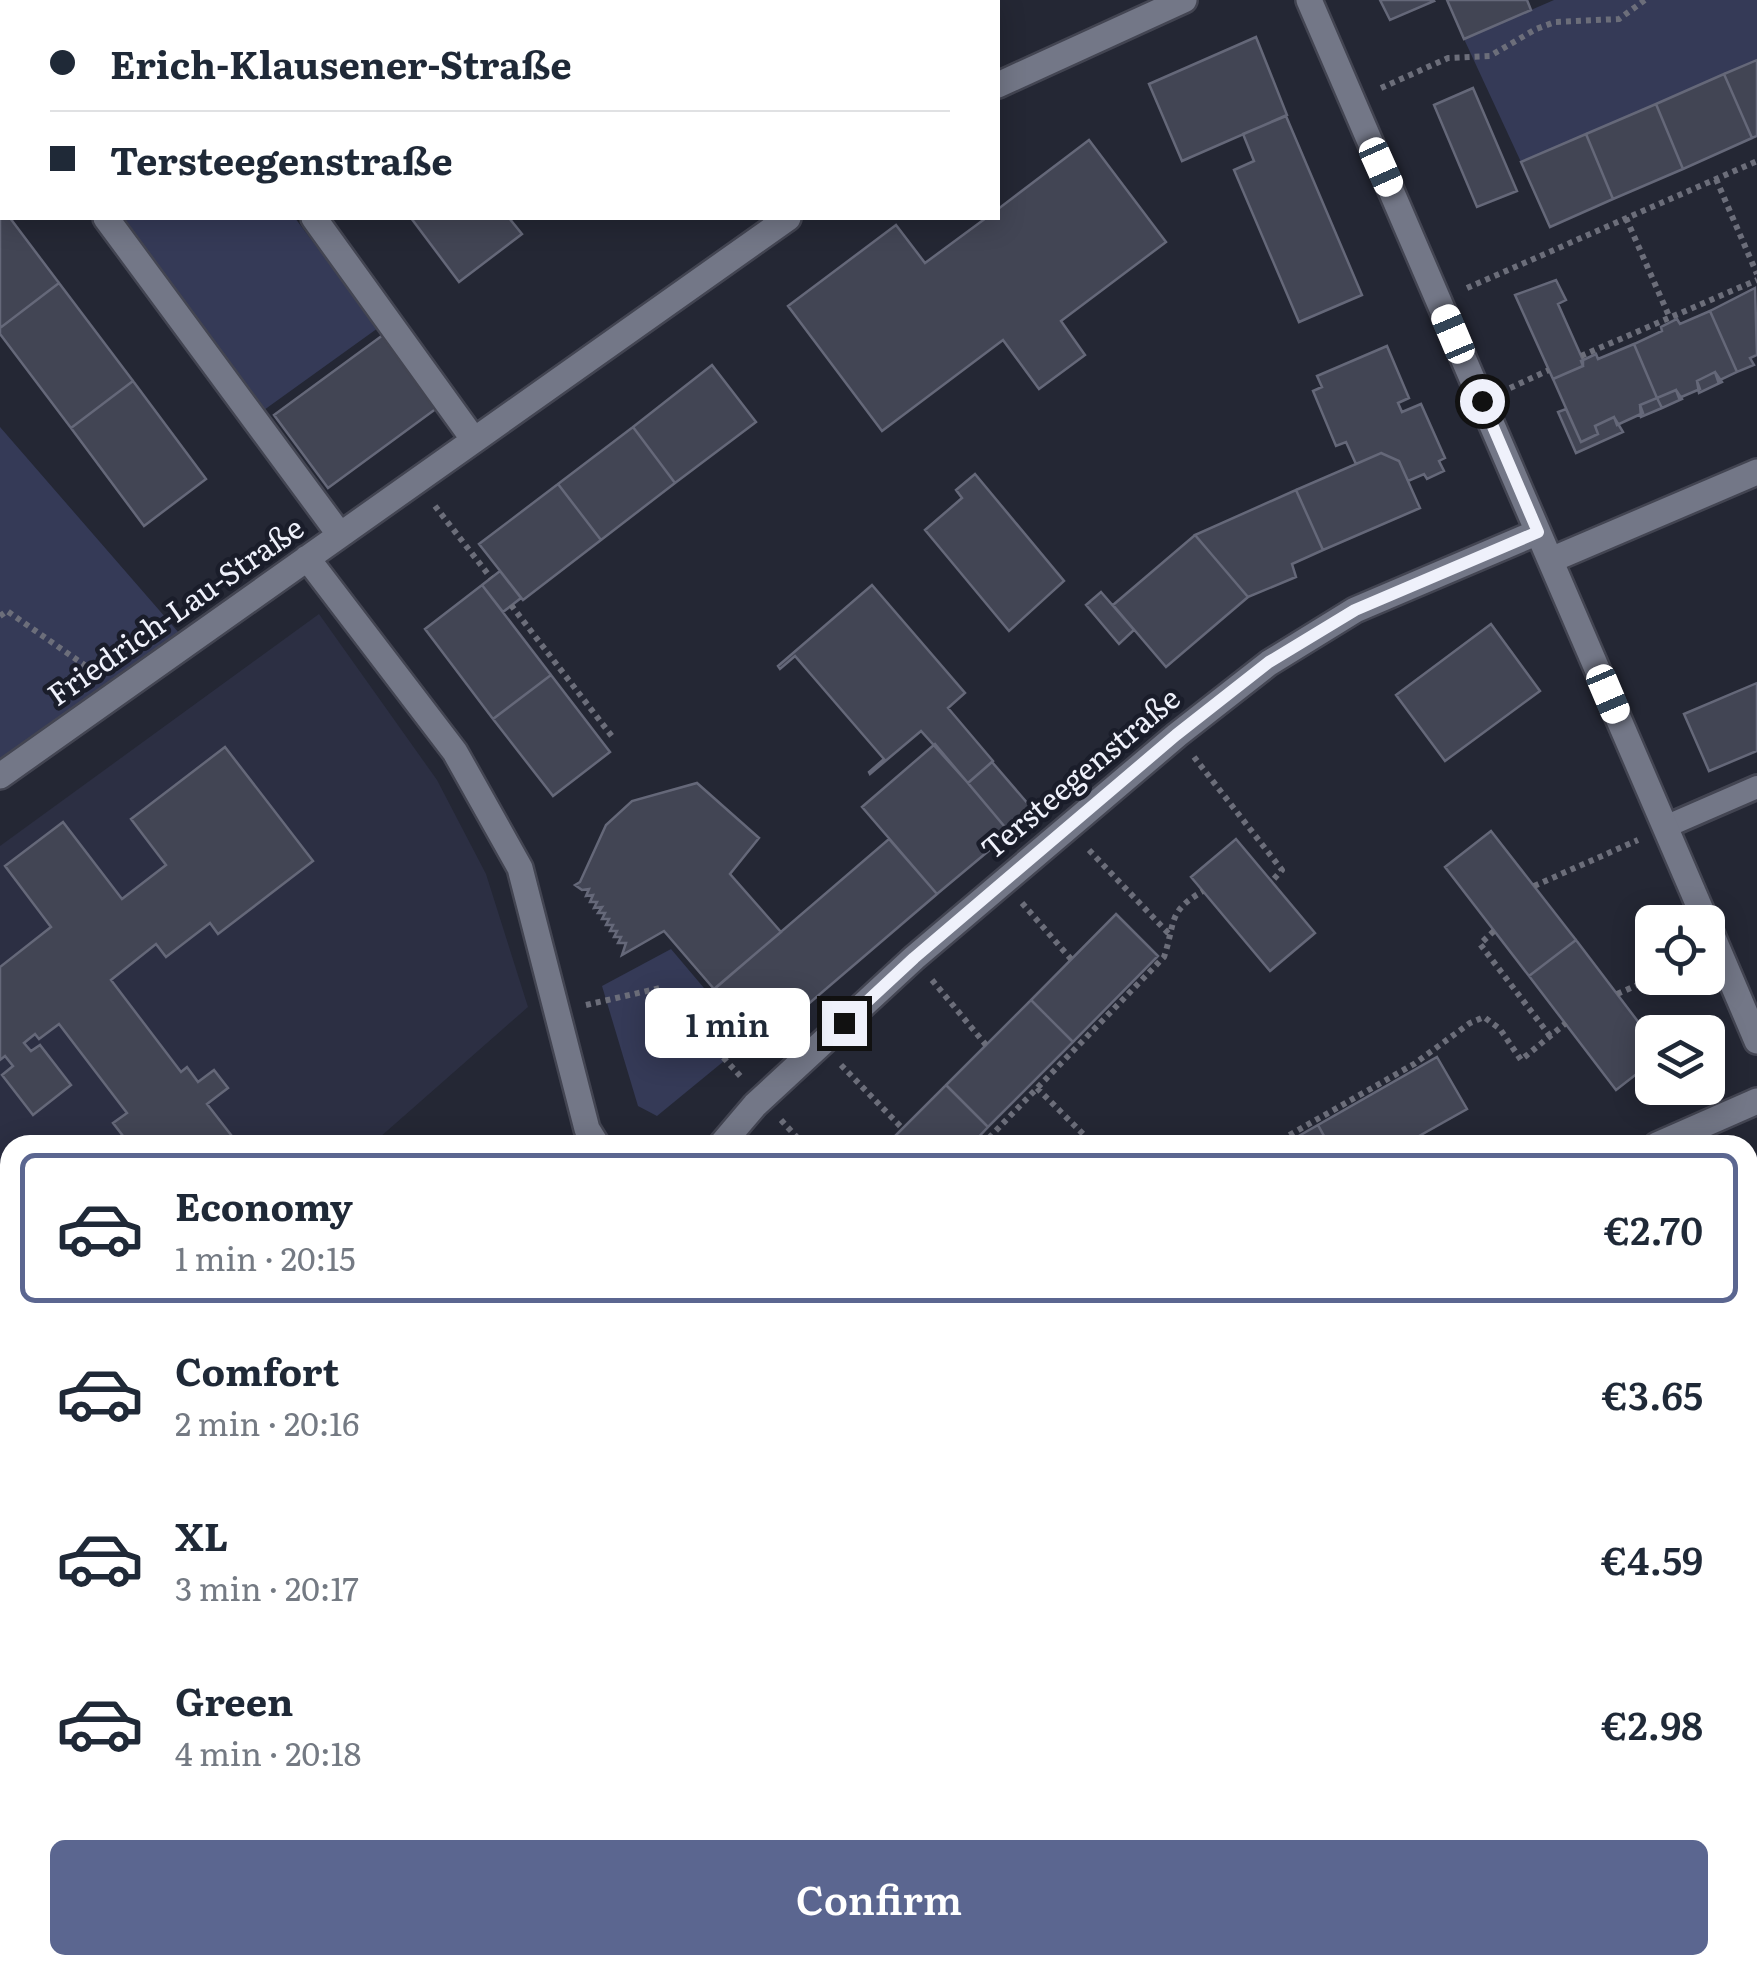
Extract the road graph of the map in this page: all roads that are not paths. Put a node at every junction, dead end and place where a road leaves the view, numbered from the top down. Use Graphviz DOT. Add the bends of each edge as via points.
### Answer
graph roads {
  1 [pos="1184,0"];
  2 [pos="1309,0"];
  3 [pos="1000,84"];
  4 [pos="107,220"];
  5 [pos="315,220"];
  6 [pos="785,220"];
  7 [pos="474,440"];
  8 [pos="1757,472"];
  9 [pos="1538,532"];
  10 [pos="340,535"];
  11 [pos="308,558"];
  12 [pos="1550,560"];
  13 [pos="0,776"];
  14 [pos="1757,787"];
  15 [pos="1665,828"];
  16 [pos="1699,905"];
  17 [pos="1725,966"];
  18 [pos="1757,1041"];
  19 [pos="1757,1101"];
  20 [pos="591,1135"];
  21 [pos="730,1135"];
  22 [pos="1680,1135"];
  1 -- 3 [label="street"];
  2 -- 9 [label="street"];
  4 -- 10 [label="street, Friedrich-Lau-Straße"];
  5 -- 7 [label="street"];
  6 -- 7 [label="street, Friedrich-Lau-Straße"];
  7 -- 10 [label="street, Friedrich-Lau-Straße"];
  8 -- 12 [label="street"];
  9 -- 12 [label="street"];
  9 -- 21 [label="street, Tersteegenstraße" via="1355,610 1269,662 914,958"];
  10 -- 11 [label="street, Friedrich-Lau-Straße"];
  11 -- 13 [label="street, Friedrich-Lau-Straße"];
  11 -- 20 [label="street" via="455,752 520,868"];
  12 -- 15 [label="street"];
  14 -- 15 [label="lane"];
  15 -- 16 [label="street"];
  17 -- 18 [label="street"];
  19 -- 22 [label="street"];
}
